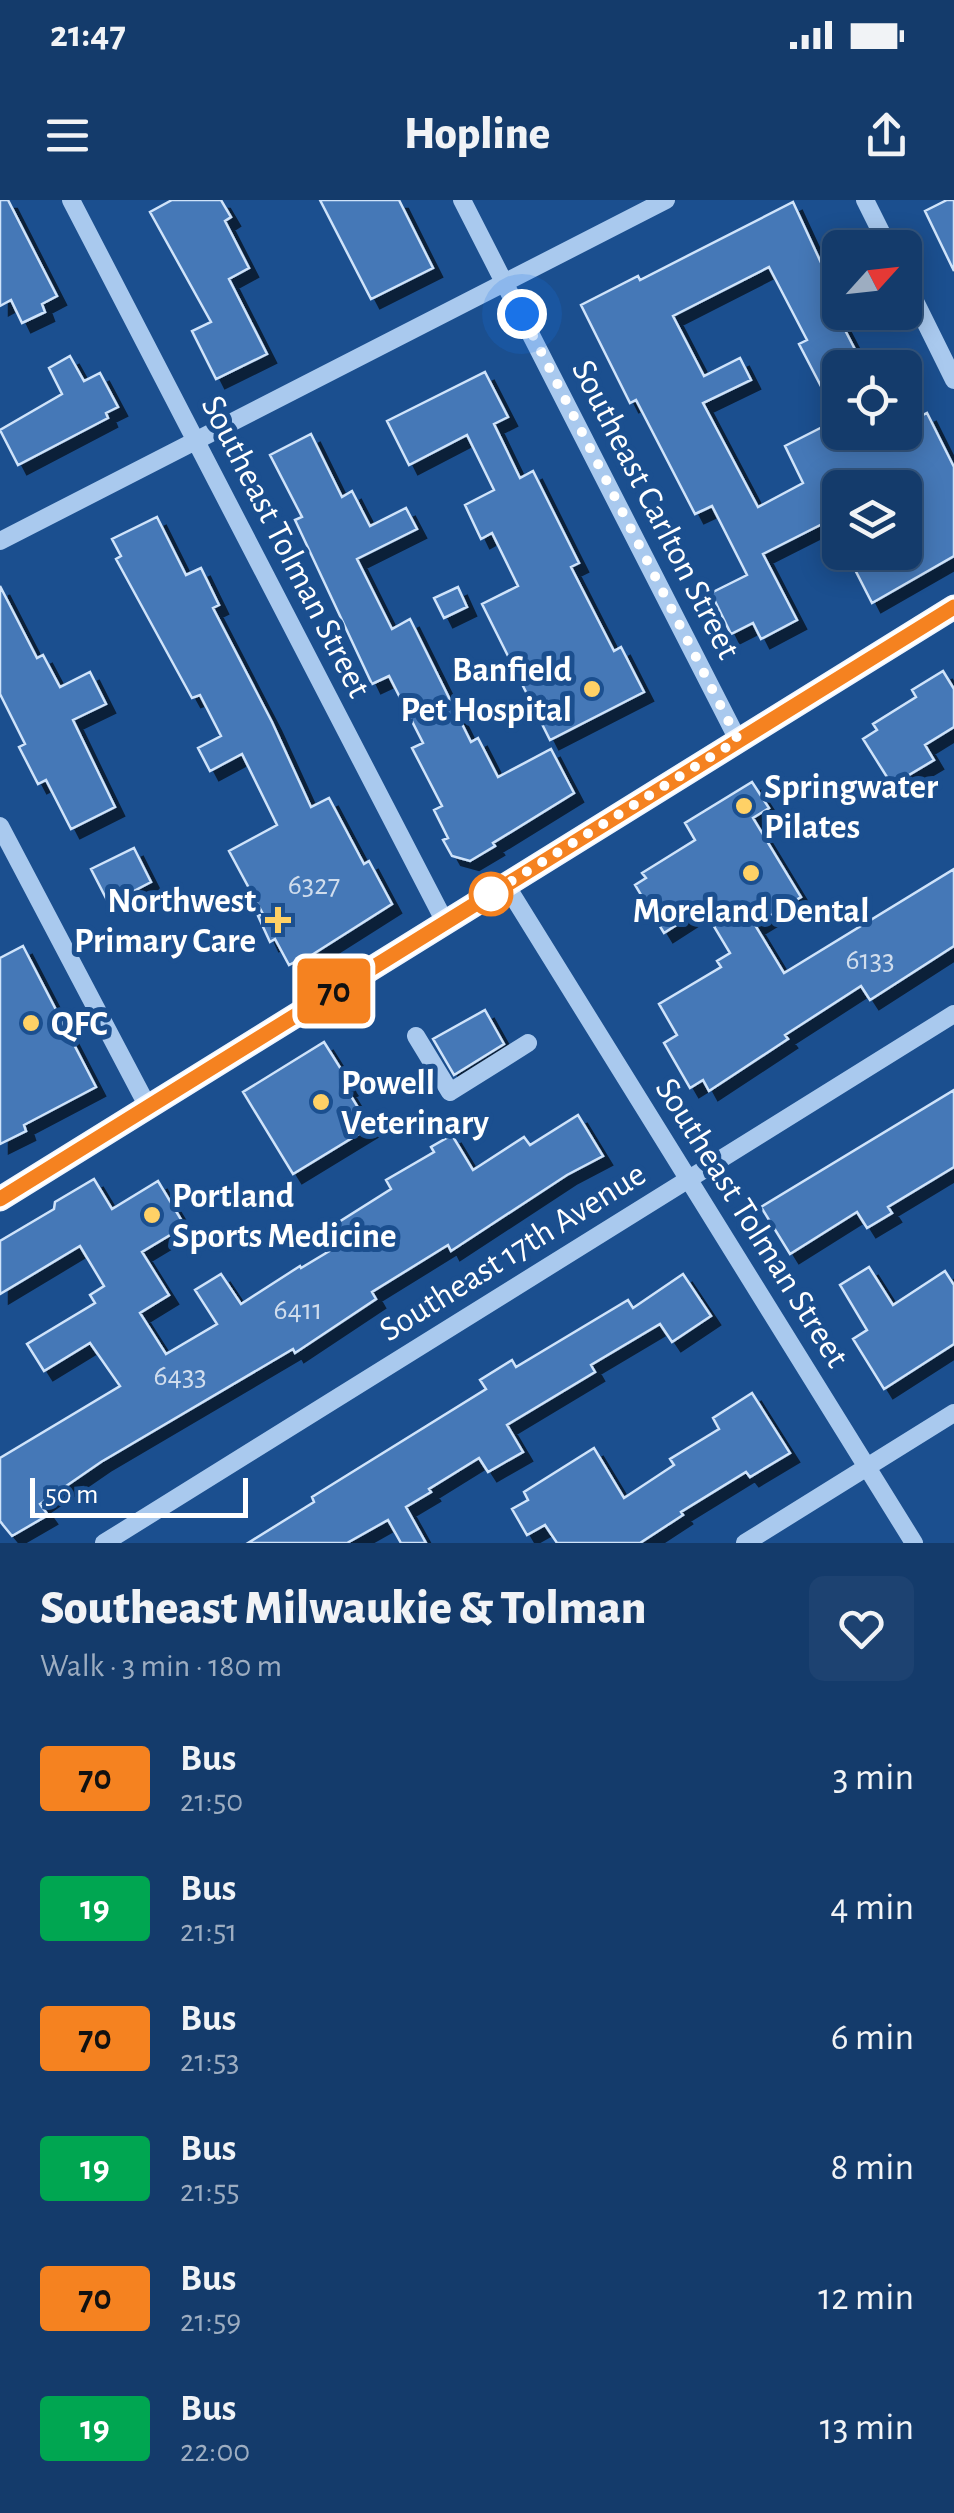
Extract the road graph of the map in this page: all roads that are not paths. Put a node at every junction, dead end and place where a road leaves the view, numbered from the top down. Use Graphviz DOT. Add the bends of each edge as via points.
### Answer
graph roads {
  1 [pos="70,200"];
  2 [pos="462,200"];
  3 [pos="666,200"];
  4 [pos="865,200"];
  5 [pos="879,230"];
  6 [pos="504,281"];
  7 [pos="922,315"];
  8 [pos="954,380"];
  9 [pos="196,440"];
  10 [pos="0,542"];
  11 [pos="954,607"];
  12 [pos="738,740"];
  13 [pos="0,826"];
  14 [pos="506,884"];
  15 [pos="445,922"];
  16 [pos="954,1014"];
  17 [pos="416,1036"];
  18 [pos="528,1044"];
  19 [pos="148,1106"];
  20 [pos="689,1180"];
  21 [pos="0,1199"];
  22 [pos="954,1413"];
  23 [pos="867,1467"];
  24 [pos="104,1543"];
  25 [pos="746,1543"];
  26 [pos="914,1543"];
  1 -- 9 [label="street, Southeast Tolman Street"];
  2 -- 6 [label="street, Southeast Carlton Street"];
  3 -- 6 [label="street"];
  4 -- 5 [label="street"];
  6 -- 9 [label="street"];
  6 -- 12 [label="street, Southeast Carlton Street"];
  7 -- 8 [label="street"];
  9 -- 10 [label="street"];
  9 -- 15 [label="street, Southeast Tolman Street"];
  11 -- 12 [label="main road"];
  12 -- 14 [label="main road"];
  13 -- 19 [label="street"];
  14 -- 15 [label="main road"];
  14 -- 20 [label="street, Southeast Tolman Street"];
  15 -- 19 [label="main road"];
  16 -- 20 [label="street, Southeast 17th Avenue"];
  17 -- 18 [label="street" via="450,1092"];
  19 -- 21 [label="main road"];
  20 -- 23 [label="street, Southeast Tolman Street"];
  20 -- 24 [label="street, Southeast 17th Avenue"];
  22 -- 23 [label="street"];
  23 -- 25 [label="street"];
  23 -- 26 [label="street, Southeast Tolman Street"];
}
